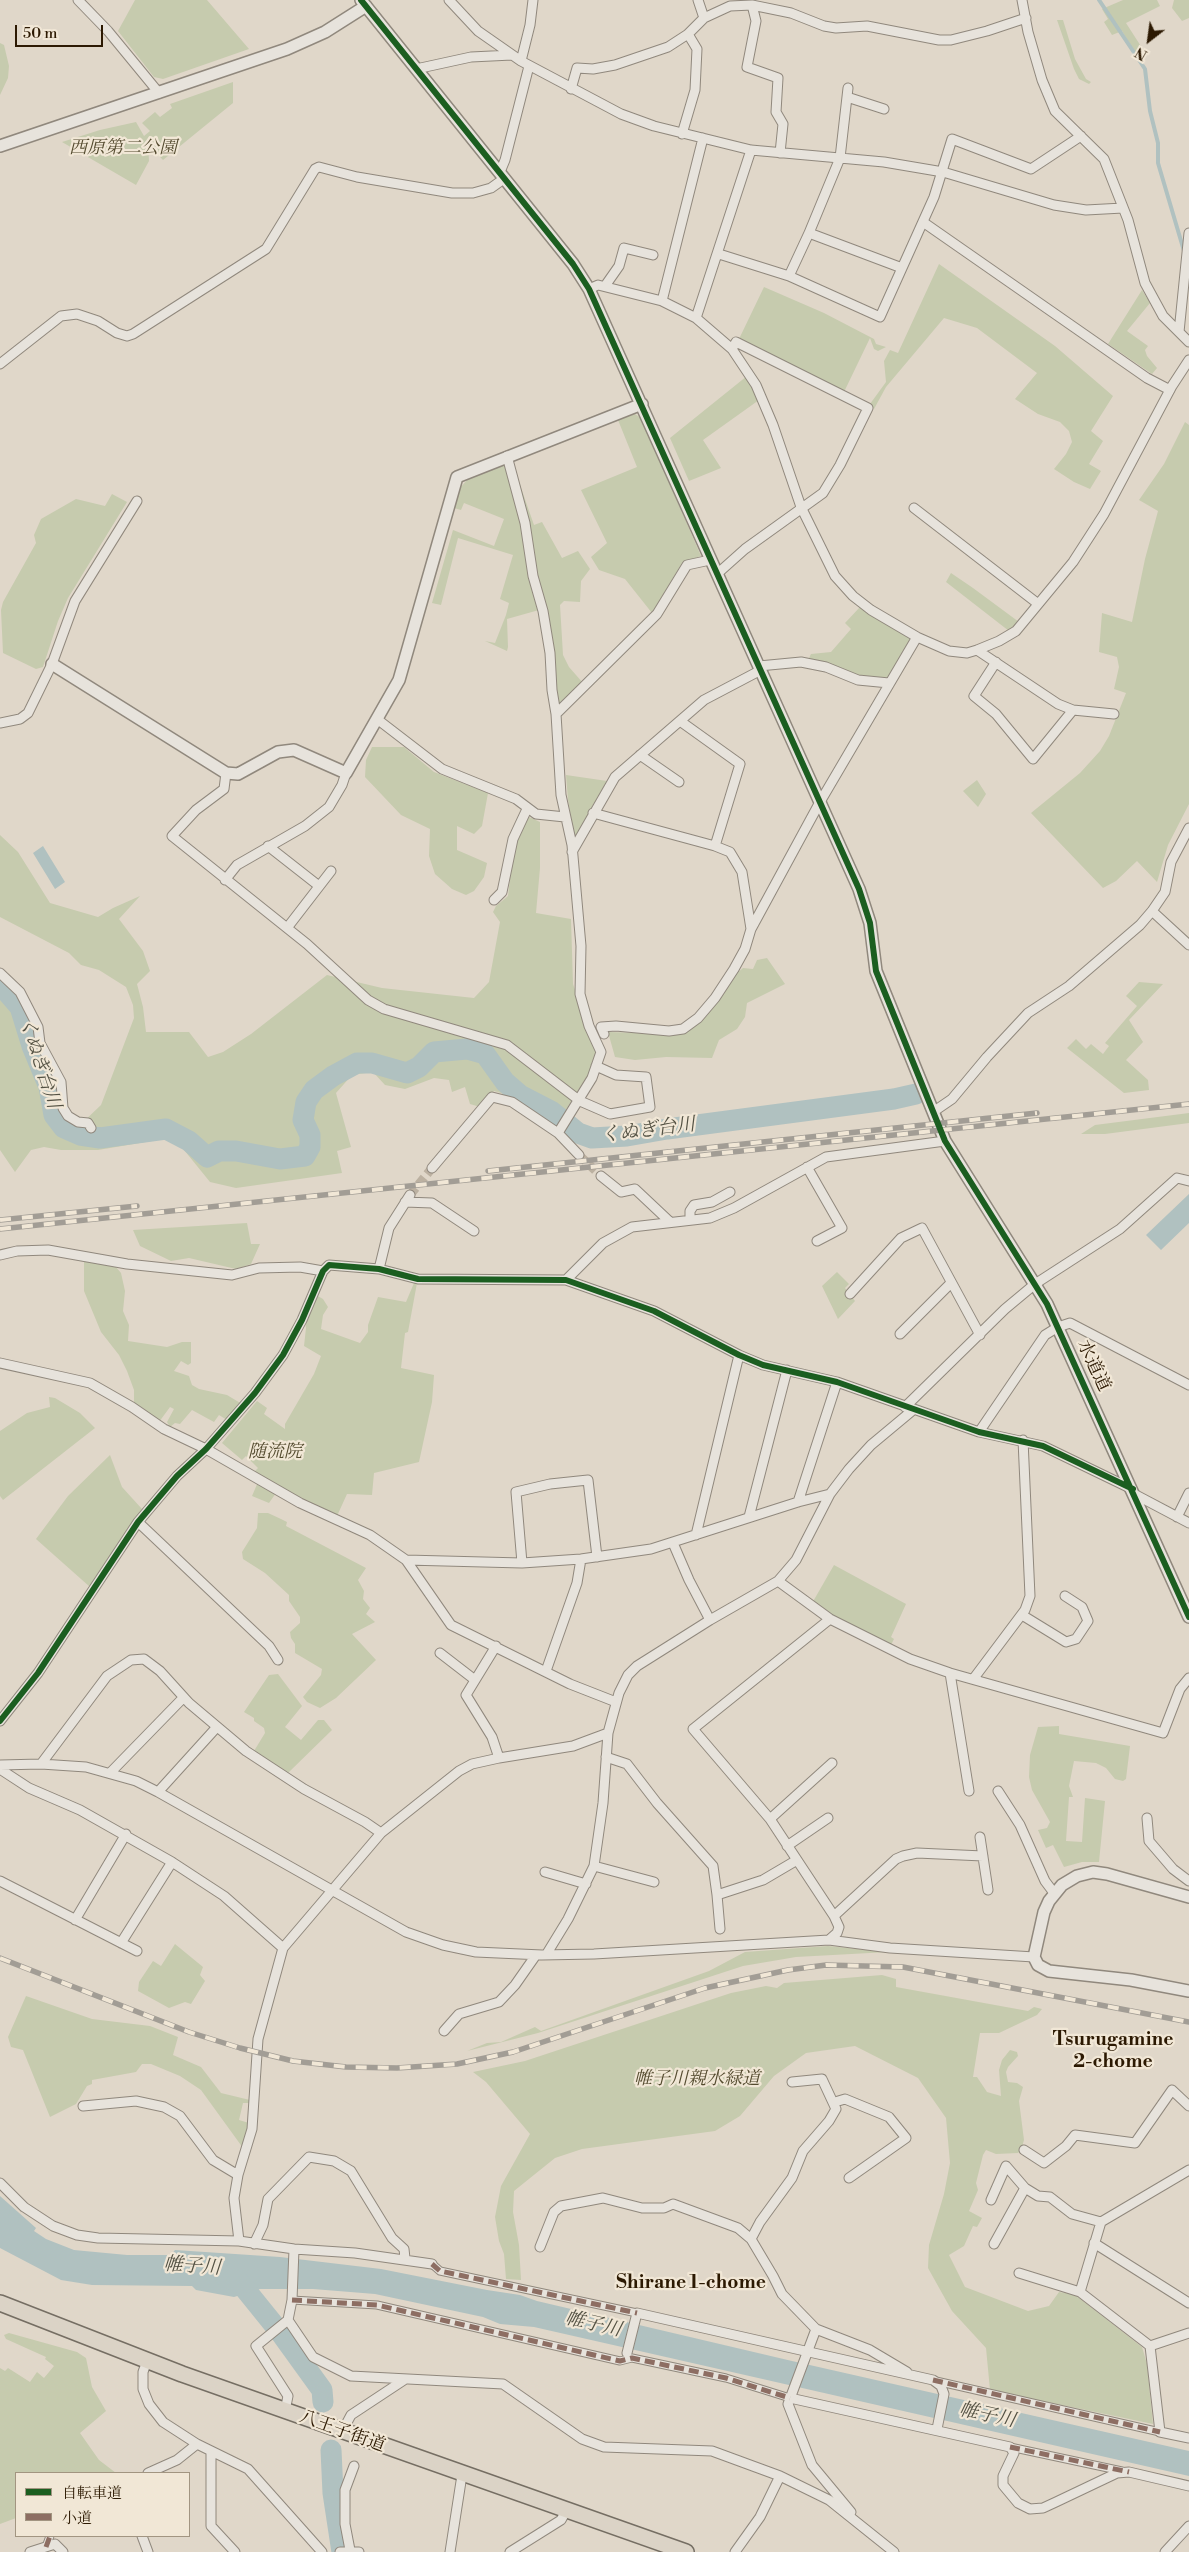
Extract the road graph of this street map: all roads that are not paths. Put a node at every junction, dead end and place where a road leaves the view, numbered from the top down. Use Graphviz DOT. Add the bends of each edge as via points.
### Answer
graph roads {
  1 [pos="78,0"];
  2 [pos="449,0"];
  3 [pos="533,0"];
  4 [pos="698,0"];
  5 [pos="1022,0"];
  6 [pos="363,3"];
  7 [pos="730,3"];
  8 [pos="752,5"];
  9 [pos="704,18"];
  10 [pos="1026,18"];
  11 [pos="688,34"];
  12 [pos="512,55"];
  13 [pos="525,63"];
  14 [pos="416,69"];
  15 [pos="571,89"];
  16 [pos="158,93"];
  17 [pos="884,109"];
  18 [pos="682,134"];
  19 [pos="1080,136"];
  20 [pos="703,138"];
  21 [pos="0,146"];
  22 [pos="752,150"];
  23 [pos="780,153"];
  24 [pos="840,158"];
  25 [pos="943,172"];
  26 [pos="502,175"];
  27 [pos="1122,208"];
  28 [pos="923,222"];
  29 [pos="809,233"];
  30 [pos="1189,233"];
  31 [pos="719,254"];
  32 [pos="653,255"];
  33 [pos="902,268"];
  34 [pos="789,276"];
  35 [pos="605,286"];
  36 [pos="589,290"];
  37 [pos="662,301"];
  38 [pos="696,318"];
  39 [pos="1180,332"];
  40 [pos="1189,342"];
  41 [pos="732,349"];
  42 [pos="1189,360"];
  43 [pos="0,364"];
  44 [pos="1170,390"];
  45 [pos="642,404"];
  46 [pos="507,456"];
  47 [pos="136,501"];
  48 [pos="801,507"];
  49 [pos="914,508"];
  50 [pos="710,560"];
  51 [pos="717,574"];
  52 [pos="1037,603"];
  53 [pos="916,637"];
  54 [pos="977,650"];
  55 [pos="996,662"];
  56 [pos="52,664"];
  57 [pos="760,668"];
  58 [pos="889,683"];
  59 [pos="1073,710"];
  60 [pos="556,714"];
  61 [pos="1114,714"];
  62 [pos="378,719"];
  63 [pos="680,721"];
  64 [pos="0,723"];
  65 [pos="640,755"];
  66 [pos="226,773"];
  67 [pos="346,773"];
  68 [pos="679,782"];
  69 [pos="820,802"];
  70 [pos="527,809"];
  71 [pos="593,813"];
  72 [pos="565,817"];
  73 [pos="1189,828"];
  74 [pos="268,846"];
  75 [pos="715,846"];
  76 [pos="572,852"];
  77 [pos="330,871"];
  78 [pos="225,880"];
  79 [pos="318,886"];
  80 [pos="494,900"];
  81 [pos="1152,911"];
  82 [pos="287,928"];
  83 [pos="751,929"];
  84 [pos="1189,945"];
  85 [pos="0,973"];
  86 [pos="604,1034"];
  87 [pos="596,1066"];
  88 [pos="580,1101"];
  89 [pos="933,1112"];
  90 [pos="91,1128"];
  91 [pos="560,1130"];
  92 [pos="945,1141"];
  93 [pos="579,1155"];
  94 [pos="807,1167"];
  95 [pos="432,1168"];
  96 [pos="601,1176"];
  97 [pos="1189,1181"];
  98 [pos="730,1192"];
  99 [pos="690,1220"];
  100 [pos="669,1221"];
  101 [pos="474,1231"];
  102 [pos="818,1241"];
  103 [pos="0,1255"];
  104 [pos="379,1269"];
  105 [pos="323,1270"];
  106 [pos="566,1280"];
  107 [pos="951,1282"];
  108 [pos="1035,1284"];
  109 [pos="850,1294"];
  110 [pos="1058,1327"];
  111 [pos="900,1334"];
  112 [pos="980,1335"];
  113 [pos="739,1355"];
  114 [pos="0,1363"];
  115 [pos="787,1370"];
  116 [pos="837,1382"];
  117 [pos="1189,1385"];
  118 [pos="909,1408"];
  119 [pos="979,1432"];
  120 [pos="1023,1440"];
  121 [pos="206,1449"];
  122 [pos="1134,1492"];
  123 [pos="830,1494"];
  124 [pos="1189,1494"];
  125 [pos="798,1502"];
  126 [pos="749,1517"];
  127 [pos="1177,1517"];
  128 [pos="138,1522"];
  129 [pos="1189,1523"];
  130 [pos="696,1535"];
  131 [pos="673,1543"];
  132 [pos="597,1557"];
  133 [pos="581,1559"];
  134 [pos="406,1560"];
  135 [pos="522,1563"];
  136 [pos="778,1581"];
  137 [pos="1065,1596"];
  138 [pos="1022,1615"];
  139 [pos="1189,1617"];
  140 [pos="830,1619"];
  141 [pos="710,1620"];
  142 [pos="496,1646"];
  143 [pos="440,1653"];
  144 [pos="278,1660"];
  145 [pos="546,1671"];
  146 [pos="950,1673"];
  147 [pos="974,1678"];
  148 [pos="1189,1678"];
  149 [pos="475,1680"];
  150 [pos="183,1698"];
  151 [pos="616,1702"];
  152 [pos="0,1721"];
  153 [pos="216,1728"];
  154 [pos="608,1733"];
  155 [pos="606,1757"];
  156 [pos="499,1758"];
  157 [pos="832,1763"];
  158 [pos="40,1764"];
  159 [pos="0,1767"];
  160 [pos="110,1774"];
  161 [pos="969,1791"];
  162 [pos="998,1791"];
  163 [pos="158,1792"];
  164 [pos="770,1818"];
  165 [pos="828,1818"];
  166 [pos="1147,1818"];
  167 [pos="381,1833"];
  168 [pos="126,1834"];
  169 [pos="980,1837"];
  170 [pos="788,1846"];
  171 [pos="982,1856"];
  172 [pos="797,1860"];
  173 [pos="172,1862"];
  174 [pos="594,1866"];
  175 [pos="545,1872"];
  176 [pos="1189,1881"];
  177 [pos="0,1882"];
  178 [pos="654,1882"];
  179 [pos="586,1884"];
  180 [pos="988,1890"];
  181 [pos="332,1891"];
  182 [pos="1054,1893"];
  183 [pos="717,1895"];
  184 [pos="1189,1897"];
  185 [pos="834,1916"];
  186 [pos="75,1920"];
  187 [pos="720,1929"];
  188 [pos="829,1940"];
  189 [pos="121,1943"];
  190 [pos="283,1948"];
  191 [pos="137,1951"];
  192 [pos="541,1955"];
  193 [pos="1034,1957"];
  194 [pos="1189,1991"];
  195 [pos="444,2031"];
  196 [pos="792,2082"];
  197 [pos="835,2102"];
  198 [pos="83,2106"];
  199 [pos="1189,2106"];
  200 [pos="1024,2150"];
  201 [pos="1189,2170"];
  202 [pos="238,2175"];
  203 [pos="849,2178"];
  204 [pos="0,2183"];
  205 [pos="1025,2188"];
  206 [pos="991,2200"];
  207 [pos="1101,2222"];
  208 [pos="751,2239"];
  209 [pos="239,2241"];
  210 [pos="1094,2243"];
  211 [pos="254,2244"];
  212 [pos="994,2244"];
  213 [pos="540,2247"];
  214 [pos="294,2252"];
  215 [pos="405,2258"];
  216 [pos="432,2264"];
  217 [pos="1019,2274"];
  218 [pos="1080,2292"];
  219 [pos="292,2297"];
  220 [pos="0,2303"];
  221 [pos="1189,2303"];
  222 [pos="636,2316"];
  223 [pos="285,2322"];
  224 [pos="816,2329"];
  225 [pos="1189,2333"];
  226 [pos="1150,2346"];
  227 [pos="627,2353"];
  228 [pos="807,2354"];
  229 [pos="147,2361"];
  230 [pos="911,2375"];
  231 [pos="404,2380"];
  232 [pos="937,2383"];
  233 [pos="790,2396"];
  234 [pos="285,2411"];
  235 [pos="937,2427"];
  236 [pos="342,2432"];
  237 [pos="1160,2432"];
  238 [pos="1189,2438"];
  239 [pos="197,2444"];
  240 [pos="1010,2447"];
  241 [pos="211,2451"];
  242 [pos="354,2466"];
  243 [pos="150,2472"];
  244 [pos="1129,2472"];
  245 [pos="462,2475"];
  246 [pos="780,2476"];
  247 [pos="1189,2486"];
  248 [pos="566,2511"];
  249 [pos="857,2520"];
  250 [pos="1189,2526"];
  251 [pos="50,2537"];
  252 [pos="142,2537"];
  253 [pos="46,2547"];
  254 [pos="354,2551"];
  255 [pos="30,2552"];
  256 [pos="63,2552"];
  257 [pos="148,2552"];
  258 [pos="235,2552"];
  259 [pos="326,2552"];
  260 [pos="340,2552"];
  261 [pos="451,2552"];
  262 [pos="510,2552"];
  263 [pos="686,2552"];
  264 [pos="735,2552"];
  265 [pos="894,2552"];
  266 [pos="1165,2552"];
  1 -- 16 [label="street" via="108,31"];
  2 -- 12 [label="street" via="478,31"];
  3 -- 13 [label="street"];
  4 -- 9 [label="street"];
  5 -- 10 [label="street"];
  6 -- 14 [label="street, 水道道"];
  6 -- 16 [label="street" via="325,32 287,49"];
  7 -- 8 [label="street"];
  7 -- 9 [label="street"];
  8 -- 10 [label="street" via="791,13 824,26 867,26 939,40 981,32"];
  8 -- 23 [label="street" via="756,21 747,67 778,78 776,112 783,124"];
  9 -- 11 [label="street"];
  10 -- 19 [label="street" via="1042,80 1055,111"];
  11 -- 15 [label="street" via="668,47 639,58 593,69 577,68"];
  11 -- 18 [label="street" via="697,49 696,82"];
  12 -- 13 [label="street"];
  12 -- 14 [label="street" via="471,56"];
  13 -- 15 [label="street"];
  13 -- 26 [label="street"];
  14 -- 26 [label="street, 水道道"];
  15 -- 18 [label="street" via="621,114"];
  16 -- 21 [label="street"];
  17 -- 24 [label="street" via="848,92"];
  18 -- 20 [label="street"];
  19 -- 25 [label="street" via="1031,169 952,139"];
  19 -- 27 [label="street" via="1104,159"];
  20 -- 22 [label="street"];
  20 -- 37 [label="street"];
  22 -- 23 [label="street"];
  22 -- 31 [label="street"];
  23 -- 24 [label="street"];
  24 -- 25 [label="street"];
  24 -- 29 [label="street"];
  25 -- 27 [label="street" via="1054,205 1086,210"];
  25 -- 28 [label="street"];
  26 -- 36 [label="street, 水道道" via="573,264"];
  26 -- 43 [label="street" via="491,188 473,193 452,193 365,178 319,166 266,249 133,334 117,333 98,321 77,314 61,316"];
  27 -- 39 [label="street" via="1145,283 1163,316"];
  28 -- 33 [label="street"];
  28 -- 44 [label="street" via="1139,372"];
  29 -- 33 [label="street"];
  29 -- 34 [label="street"];
  30 -- 39 [label="street"];
  31 -- 34 [label="street"];
  31 -- 38 [label="street"];
  32 -- 35 [label="street" via="624,248 619,266"];
  33 -- 34 [label="street" via="880,317"];
  35 -- 36 [label="street" via="598,285"];
  35 -- 37 [label="street"];
  36 -- 45 [label="street, 水道道"];
  37 -- 38 [label="street"];
  38 -- 41 [label="street"];
  39 -- 40 [label="street"];
  41 -- 48 [label="street" via="756,385"];
  41 -- 48 [label="street" via="736,342 868,408 832,480 823,493"];
  42 -- 44 [label="street"];
  44 -- 52 [label="street" via="1093,533"];
  45 -- 46 [label="street"];
  45 -- 50 [label="street, 水道道"];
  46 -- 60 [label="street" via="543,610"];
  46 -- 62 [label="street" via="457,477 404,666"];
  47 -- 56 [label="street" via="75,601"];
  48 -- 51 [label="street"];
  48 -- 53 [label="street" via="835,576 871,610"];
  49 -- 52 [label="street"];
  50 -- 51 [label="street, 水道道"];
  50 -- 60 [label="street" via="687,565 657,614"];
  51 -- 57 [label="street, 水道道"];
  52 -- 54 [label="street" via="1016,631"];
  53 -- 54 [label="street" via="949,651 967,653"];
  53 -- 58 [label="street"];
  54 -- 55 [label="street"];
  55 -- 59 [label="street" via="1058,704"];
  55 -- 59 [label="street" via="974,696 1002,720 1033,759"];
  56 -- 64 [label="street" via="28,713 20,719"];
  56 -- 66 [label="street"];
  57 -- 58 [label="street" via="801,662 826,667 858,680"];
  57 -- 63 [label="street" via="704,700"];
  57 -- 69 [label="street, 水道道"];
  58 -- 69 [label="street"];
  59 -- 61 [label="street"];
  60 -- 72 [label="street"];
  62 -- 67 [label="street"];
  62 -- 70 [label="street" via="433,764 516,799"];
  63 -- 65 [label="street"];
  63 -- 75 [label="street" via="740,764"];
  65 -- 68 [label="street"];
  65 -- 71 [label="street" via="615,777"];
  66 -- 67 [label="street" via="238,774 278,752 294,750"];
  66 -- 78 [label="street" via="224,789 196,810 172,836"];
  67 -- 74 [label="street" via="329,807 305,826"];
  69 -- 83 [label="street"];
  69 -- 89 [label="street, 水道道" via="865,903 876,971"];
  70 -- 72 [label="street" via="536,814"];
  70 -- 80 [label="street" via="513,839 502,892"];
  71 -- 75 [label="street"];
  71 -- 76 [label="street"];
  72 -- 76 [label="street"];
  73 -- 81 [label="street" via="1171,862 1165,892"];
  74 -- 78 [label="street" via="237,864"];
  74 -- 79 [label="street"];
  75 -- 83 [label="street" via="730,852 742,872"];
  76 -- 87 [label="street" via="581,946 580,994 589,1026 604,1049"];
  77 -- 79 [label="street"];
  78 -- 82 [label="street"];
  79 -- 82 [label="street"];
  81 -- 84 [label="street"];
  81 -- 89 [label="street" via="1069,986 1028,1013 952,1099"];
  82 -- 88 [label="street" via="368,1000 384,1009 508,1045"];
  83 -- 86 [label="street" via="745,950 715,998 698,1018 684,1028 669,1032 616,1026 601,1028"];
  85 -- 90 [label="street" via="20,992 38,1027 40,1043 61,1082 63,1108 68,1116 88,1123"];
  87 -- 88 [label="street"];
  87 -- 88 [label="street" via="616,1075 646,1077 650,1107 610,1114"];
  88 -- 91 [label="street"];
  89 -- 92 [label="street, 水道道"];
  91 -- 93 [label="street"];
  91 -- 95 [label="street" via="512,1102 492,1097"];
  92 -- 94 [label="street" via="826,1157"];
  92 -- 108 [label="street, 水道道"];
  94 -- 99 [label="street" via="734,1208 710,1218"];
  94 -- 102 [label="street" via="842,1228"];
  96 -- 100 [label="street" via="621,1192 635,1189"];
  97 -- 108 [label="street" via="1177,1178 1120,1229"];
  98 -- 99 [label="street" via="712,1202 694,1205"];
  99 -- 100 [label="street"];
  100 -- 106 [label="street" via="632,1227 616,1234"];
  101 -- 104 [label="street" via="432,1203 408,1199 389,1228"];
  103 -- 105 [label="street" via="48,1250 127,1264 232,1275 259,1268"];
  104 -- 105 [label="street" via="329,1265"];
  104 -- 106 [label="street" via="418,1280"];
  105 -- 121 [label="street" via="284,1355"];
  106 -- 113 [label="street" via="654,1312"];
  107 -- 109 [label="street" via="922,1228 901,1238"];
  107 -- 111 [label="street"];
  107 -- 112 [label="street"];
  108 -- 110 [label="street, 水道道"];
  108 -- 112 [label="street"];
  110 -- 117 [label="street" via="1070,1323"];
  110 -- 119 [label="street" via="1045,1335"];
  110 -- 122 [label="street, 水道道"];
  112 -- 118 [label="street"];
  113 -- 115 [label="street"];
  113 -- 130 [label="street"];
  114 -- 121 [label="street" via="90,1383 164,1429"];
  115 -- 116 [label="street"];
  115 -- 126 [label="street"];
  116 -- 118 [label="street"];
  116 -- 125 [label="street"];
  118 -- 119 [label="street"];
  118 -- 123 [label="street" via="871,1445"];
  119 -- 120 [label="street"];
  120 -- 122 [label="street" via="1043,1446"];
  120 -- 138 [label="street" via="1030,1596"];
  121 -- 128 [label="street" via="177,1476"];
  121 -- 134 [label="street" via="300,1503 370,1535"];
  122 -- 127 [label="street"];
  122 -- 139 [label="street, 水道道"];
  123 -- 125 [label="street"];
  123 -- 136 [label="street" via="796,1560"];
  124 -- 127 [label="street"];
  125 -- 126 [label="street"];
  126 -- 130 [label="street"];
  127 -- 129 [label="street"];
  128 -- 144 [label="street" via="269,1646"];
  128 -- 152 [label="street" via="38,1673"];
  130 -- 131 [label="street"];
  131 -- 132 [label="street"];
  131 -- 141 [label="street"];
  132 -- 133 [label="street"];
  132 -- 135 [label="street" via="588,1480 516,1492"];
  133 -- 135 [label="street"];
  133 -- 145 [label="street" via="577,1582"];
  134 -- 135 [label="street"];
  134 -- 142 [label="street" via="451,1624"];
  136 -- 140 [label="street"];
  136 -- 141 [label="street"];
  137 -- 138 [label="street" via="1082,1607 1088,1621 1076,1639 1066,1642"];
  138 -- 147 [label="street"];
  140 -- 146 [label="street" via="910,1659"];
  140 -- 164 [label="street" via="693,1729"];
  141 -- 151 [label="street" via="637,1666 622,1685"];
  142 -- 145 [label="street"];
  142 -- 149 [label="street"];
  143 -- 149 [label="street"];
  145 -- 151 [label="street"];
  146 -- 147 [label="street"];
  146 -- 161 [label="street"];
  147 -- 148 [label="street" via="1008,1691 1163,1733 1180,1689"];
  149 -- 156 [label="street" via="466,1695 492,1737"];
  150 -- 153 [label="street"];
  150 -- 158 [label="street" via="160,1670 144,1658 131,1660 118,1667 97,1687"];
  150 -- 160 [label="street"];
  151 -- 154 [label="street"];
  153 -- 163 [label="street"];
  153 -- 167 [label="street" via="304,1789"];
  154 -- 155 [label="street"];
  154 -- 156 [label="street" via="573,1746"];
  155 -- 174 [label="street"];
  155 -- 183 [label="street" via="626,1764 713,1866"];
  156 -- 167 [label="street" via="472,1764 459,1771"];
  157 -- 164 [label="street"];
  158 -- 159 [label="street"];
  158 -- 160 [label="street" via="86,1768"];
  159 -- 168 [label="street" via="29,1788"];
  160 -- 163 [label="street"];
  162 -- 182 [label="street" via="1020,1825"];
  163 -- 181 [label="street"];
  164 -- 170 [label="street"];
  165 -- 170 [label="street"];
  166 -- 176 [label="street" via="1149,1841 1173,1870"];
  167 -- 181 [label="street"];
  168 -- 173 [label="street"];
  168 -- 186 [label="street"];
  169 -- 171 [label="street"];
  170 -- 172 [label="street"];
  171 -- 180 [label="street"];
  171 -- 185 [label="street" via="917,1853 903,1856"];
  172 -- 183 [label="street" via="763,1880"];
  172 -- 185 [label="street"];
  173 -- 189 [label="street"];
  173 -- 190 [label="street" via="224,1896"];
  174 -- 178 [label="street"];
  174 -- 179 [label="street"];
  175 -- 179 [label="street"];
  177 -- 186 [label="street"];
  179 -- 192 [label="street" via="568,1919"];
  181 -- 190 [label="street"];
  181 -- 192 [label="street" via="406,1932 443,1945 497,1954"];
  182 -- 184 [label="street" via="1078,1876 1100,1872"];
  182 -- 193 [label="street" via="1044,1912"];
  183 -- 187 [label="street"];
  185 -- 188 [label="street" via="839,1927"];
  186 -- 189 [label="street"];
  188 -- 192 [label="street"];
  188 -- 193 [label="street" via="890,1948"];
  189 -- 191 [label="street"];
  190 -- 202 [label="street" via="258,2039 252,2129"];
  192 -- 195 [label="street" via="499,2002 459,2014"];
  193 -- 194 [label="street" via="1049,1971 1131,1980"];
  196 -- 197 [label="street" via="822,2079"];
  197 -- 203 [label="street" via="845,2099 889,2117 906,2138"];
  197 -- 208 [label="street" via="836,2109 830,2121 803,2151 792,2178"];
  198 -- 202 [label="street" via="136,2101 164,2107 180,2116 213,2160"];
  199 -- 200 [label="street" via="1172,2090 1135,2143 1075,2135 1044,2163"];
  201 -- 207 [label="street"];
  202 -- 209 [label="street" via="234,2198"];
  204 -- 209 [label="street" via="24,2207 53,2226 77,2235"];
  205 -- 206 [label="street" via="1006,2166"];
  205 -- 207 [label="street" via="1038,2196 1050,2197 1072,2214"];
  205 -- 212 [label="street"];
  207 -- 210 [label="street"];
  208 -- 213 [label="street" via="738,2228 673,2204 664,2208 642,2208 603,2198 561,2206 554,2212"];
  208 -- 224 [label="street" via="782,2294"];
  209 -- 211 [label="street"];
  210 -- 218 [label="street"];
  210 -- 221 [label="street"];
  211 -- 214 [label="street"];
  211 -- 215 [label="street" via="263,2226 268,2199 308,2158 334,2161 351,2171 392,2238 404,2249"];
  214 -- 215 [label="street"];
  214 -- 219 [label="street"];
  215 -- 216 [label="street"];
  216 -- 222 [label="street" via="440,2271"];
  217 -- 218 [label="street"];
  218 -- 226 [label="street"];
  219 -- 223 [label="street"];
  219 -- 233 [label="street" via="377,2305 620,2361 632,2358 726,2378"];
  220 -- 229 [label="highway, 八王子街道"];
  222 -- 227 [label="street"];
  222 -- 228 [label="street"];
  223 -- 231 [label="street" via="313,2357 350,2376"];
  223 -- 234 [label="street" via="256,2346 288,2396"];
  224 -- 228 [label="street"];
  224 -- 230 [label="street" via="870,2350"];
  225 -- 226 [label="street"];
  226 -- 237 [label="street"];
  228 -- 230 [label="street"];
  228 -- 233 [label="street"];
  229 -- 234 [label="highway, 八王子街道"];
  229 -- 239 [label="street" via="143,2389 149,2404 163,2422"];
  230 -- 232 [label="street"];
  231 -- 236 [label="street" via="351,2416"];
  231 -- 246 [label="street" via="503,2384 573,2434 593,2444 712,2450"];
  232 -- 235 [label="street" via="944,2394"];
  232 -- 237 [label="street"];
  233 -- 235 [label="street"];
  233 -- 249 [label="street" via="788,2404 793,2421 812,2465"];
  234 -- 236 [label="highway, 八王子街道"];
  235 -- 240 [label="street"];
  236 -- 245 [label="highway, 八王子街道"];
  237 -- 238 [label="street"];
  239 -- 241 [label="street"];
  239 -- 243 [label="street" via="177,2460"];
  240 -- 244 [label="street"];
  240 -- 244 [label="street" via="1014,2453 1003,2476 1003,2485 1018,2503 1030,2509 1043,2508 1117,2473"];
  241 -- 258 [label="street" via="211,2526"];
  241 -- 259 [label="street" via="248,2469"];
  242 -- 254 [label="street" via="345,2490 345,2524"];
  244 -- 247 [label="street"];
  245 -- 248 [label="highway, 八王子街道"];
  245 -- 261 [label="street"];
  246 -- 249 [label="street" via="828,2500"];
  246 -- 264 [label="street" via="760,2517"];
  248 -- 262 [label="street" via="561,2520"];
  248 -- 263 [label="highway, 八王子街道"];
  249 -- 265 [label="street"];
  250 -- 266 [label="street"];
  251 -- 253 [label="street"];
  252 -- 257 [label="street"];
  253 -- 255 [label="street"];
  253 -- 256 [label="street" via="55,2544"];
  254 -- 260 [label="street"];
}
